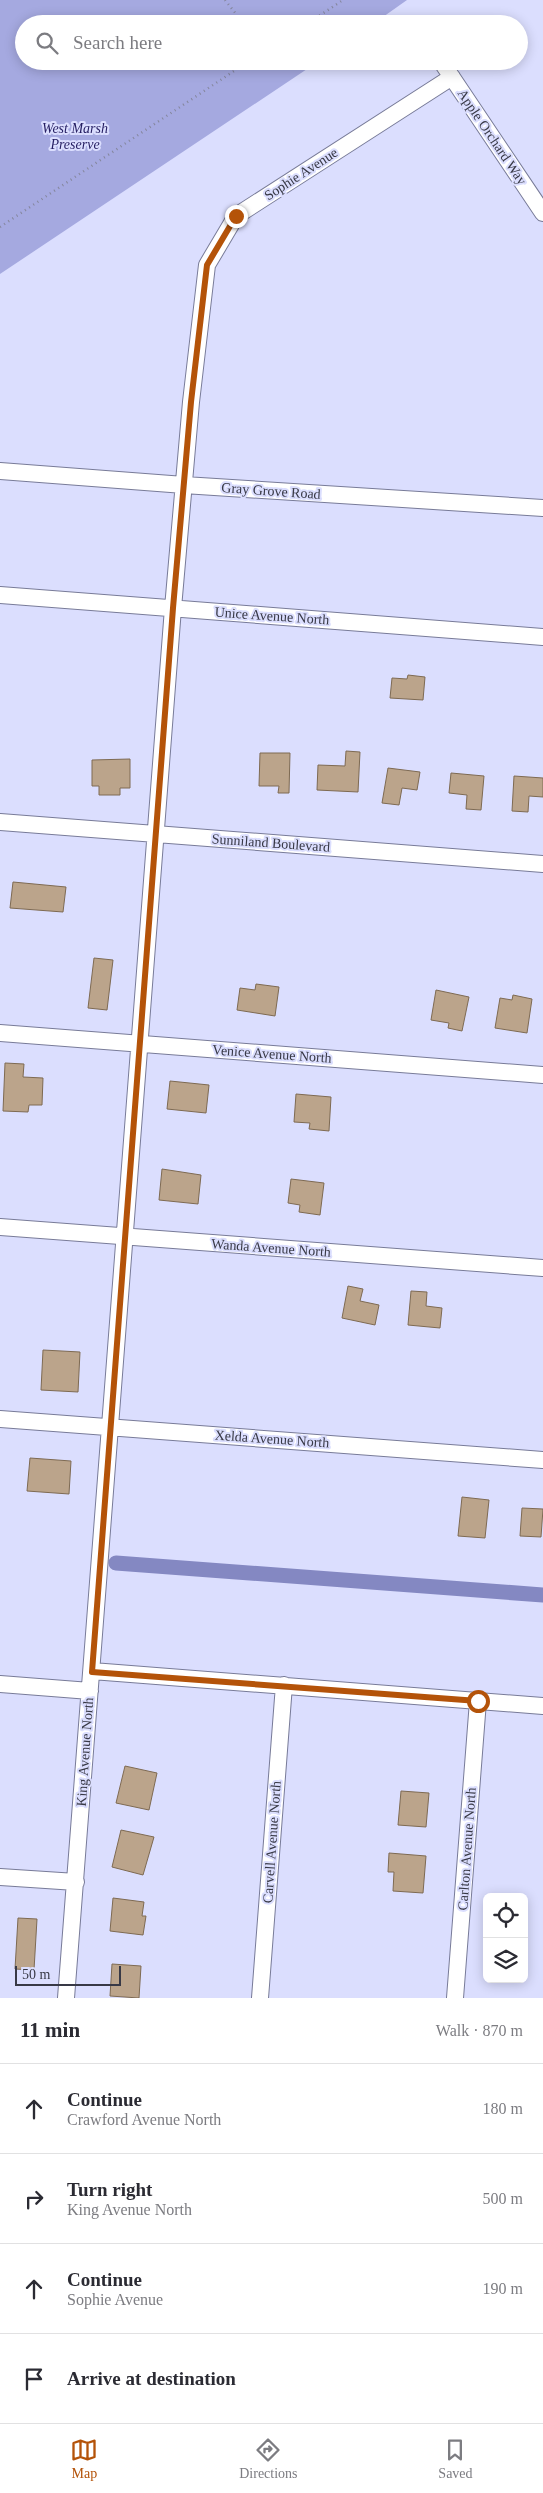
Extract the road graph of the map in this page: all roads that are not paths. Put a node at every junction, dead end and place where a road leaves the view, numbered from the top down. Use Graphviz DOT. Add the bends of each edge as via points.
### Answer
graph roads {
  1 [pos="447,70"];
  2 [pos="452,77"];
  3 [pos="543,213"];
  4 [pos="0,471"];
  5 [pos="184,485"];
  6 [pos="543,508"];
  7 [pos="0,595"];
  8 [pos="173,608"];
  9 [pos="543,637"];
  10 [pos="0,822"];
  11 [pos="157,834"];
  12 [pos="543,864"];
  13 [pos="0,1033"];
  14 [pos="140,1044"];
  15 [pos="543,1075"];
  16 [pos="0,1227"];
  17 [pos="126,1237"];
  18 [pos="543,1268"];
  19 [pos="0,1419"];
  20 [pos="111,1428"];
  21 [pos="543,1460"];
  22 [pos="92,1672"];
  23 [pos="0,1684"];
  24 [pos="284,1685"];
  25 [pos="90,1691"];
  26 [pos="478,1701"];
  27 [pos="543,1706"];
  28 [pos="0,1877"];
  29 [pos="76,1882"];
  30 [pos="66,1998"];
  31 [pos="260,1998"];
  32 [pos="455,1998"];
  1 -- 2 [label="street, Apple Orchard Way"];
  2 -- 3 [label="street, Apple Orchard Way"];
  2 -- 5 [label="street, Sophie Avenue" via="236,216 207,265"];
  4 -- 5 [label="street, Gray Grove Road"];
  5 -- 6 [label="street, Gray Grove Road"];
  5 -- 8 [label="street, Sophie Avenue"];
  7 -- 8 [label="street, Unice Avenue North"];
  8 -- 9 [label="street, Unice Avenue North"];
  8 -- 11 [label="street, King Avenue North"];
  10 -- 11 [label="street, Sunniland Boulevard"];
  11 -- 12 [label="street, Sunniland Boulevard"];
  11 -- 14 [label="street, King Avenue North"];
  13 -- 14 [label="street, Venice Avenue North"];
  14 -- 15 [label="street, Venice Avenue North"];
  14 -- 17 [label="street, King Avenue North"];
  16 -- 17 [label="street, Wanda Avenue North"];
  17 -- 18 [label="street, Wanda Avenue North"];
  17 -- 20 [label="street, King Avenue North"];
  19 -- 20 [label="street, Xelda Avenue North"];
  20 -- 21 [label="street, Xelda Avenue North"];
  20 -- 22 [label="street, King Avenue North"];
  22 -- 24 [label="street"];
  22 -- 25 [label="street, King Avenue North"];
  23 -- 25 [label="street"];
  24 -- 26 [label="street"];
  24 -- 31 [label="street, Carvell Avenue North"];
  25 -- 29 [label="street, King Avenue North"];
  26 -- 27 [label="street"];
  26 -- 32 [label="street, Carlton Avenue North"];
  28 -- 29 [label="street"];
  29 -- 30 [label="street, King Avenue North"];
}
